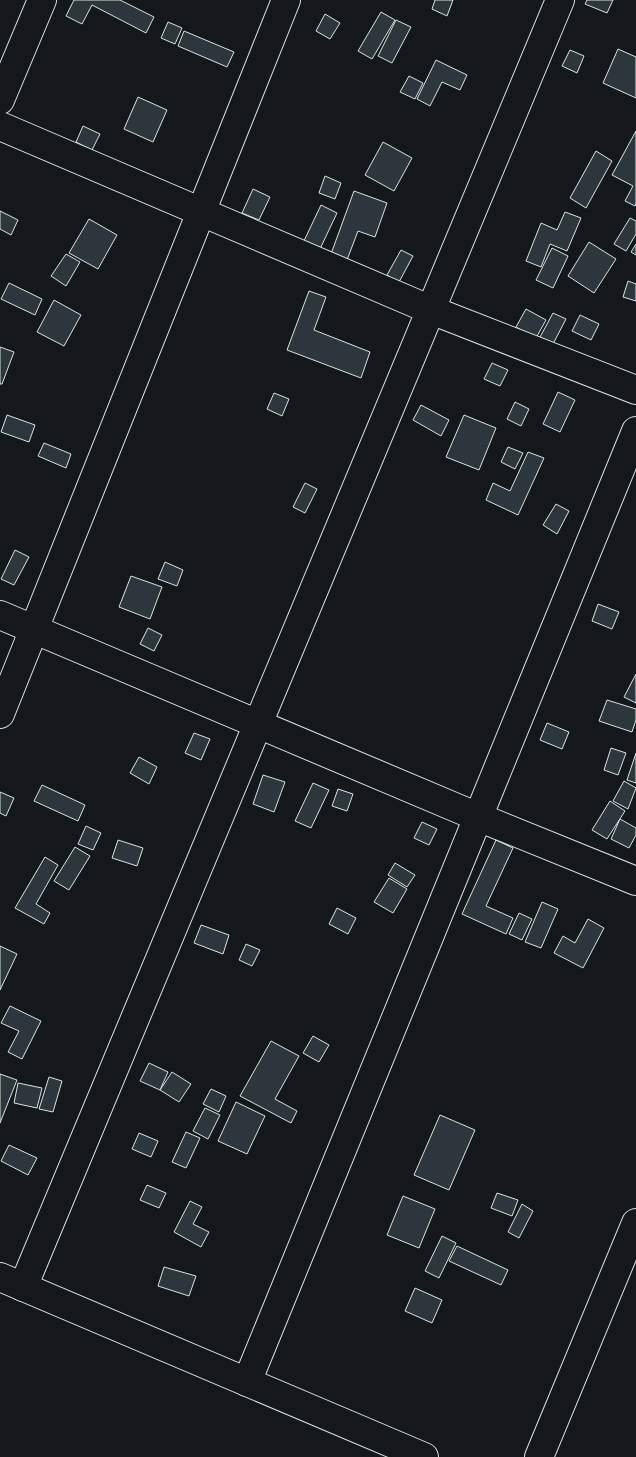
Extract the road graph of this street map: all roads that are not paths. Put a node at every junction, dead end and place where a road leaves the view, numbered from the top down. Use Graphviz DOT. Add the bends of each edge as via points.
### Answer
graph roads {
  1 [pos="42,0"];
  2 [pos="286,0"];
  3 [pos="560,0"];
  4 [pos="0,100"];
  5 [pos="0,126"];
  6 [pos="201,214"];
  7 [pos="431,310"];
  8 [pos="636,390"];
  9 [pos="636,431"];
  10 [pos="0,615"];
  11 [pos="34,630"];
  12 [pos="0,714"];
  13 [pos="258,724"];
  14 [pos="478,817"];
  15 [pos="636,881"];
  16 [pos="636,1223"];
  17 [pos="12,1282"];
  18 [pos="247,1382"];
  19 [pos="424,1457"];
  20 [pos="539,1457"];
  1 -- 4 [label="street"];
  2 -- 6 [label="street"];
  3 -- 7 [label="street"];
  5 -- 6 [label="street"];
  6 -- 7 [label="street"];
  6 -- 11 [label="street"];
  7 -- 8 [label="street"];
  7 -- 13 [label="street"];
  9 -- 14 [label="street"];
  10 -- 11 [label="street"];
  11 -- 12 [label="street"];
  11 -- 13 [label="street"];
  13 -- 14 [label="street"];
  13 -- 17 [label="street"];
  14 -- 15 [label="street"];
  14 -- 18 [label="street"];
  16 -- 20 [label="street"];
  17 -- 18 [label="street"];
  18 -- 19 [label="street"];
}
